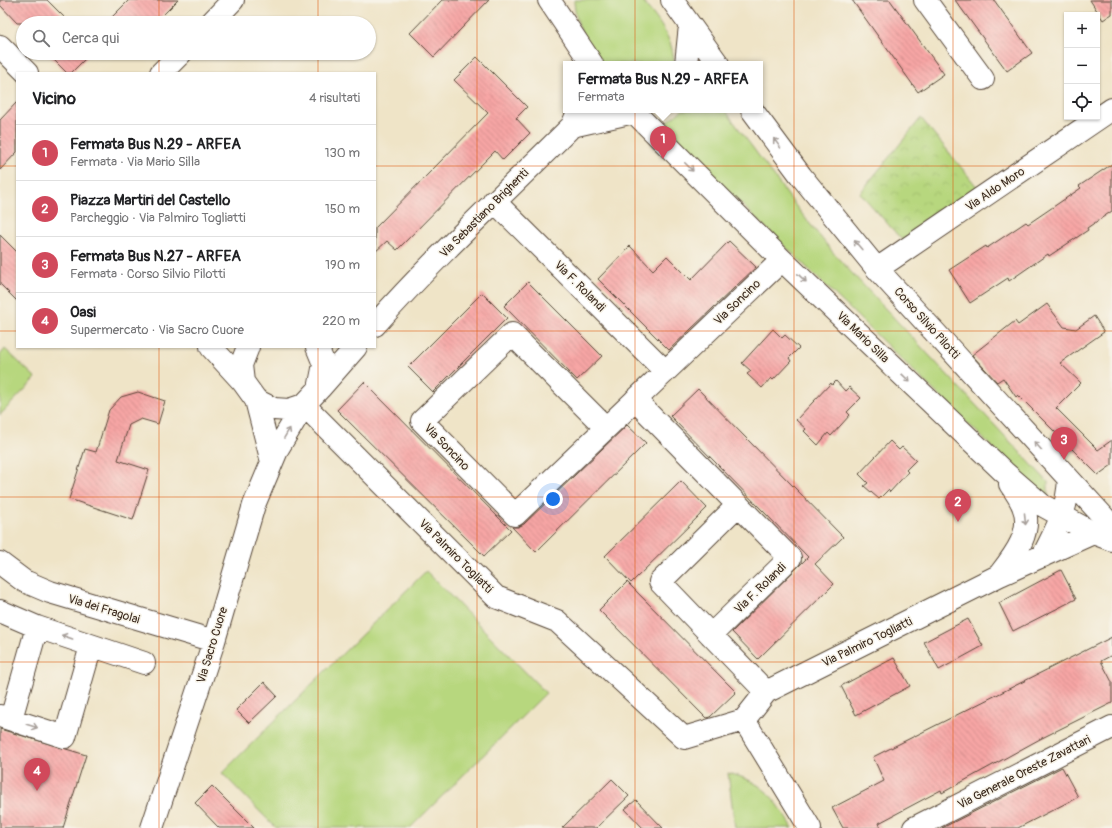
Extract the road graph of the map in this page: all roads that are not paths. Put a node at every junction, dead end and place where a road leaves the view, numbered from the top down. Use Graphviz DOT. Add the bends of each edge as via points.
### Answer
graph roads {
  1 [pos="233,0"];
  2 [pos="549,0"];
  3 [pos="569,0"];
  4 [pos="925,0"];
  5 [pos="672,1"];
  6 [pos="218,16"];
  7 [pos="690,25"];
  8 [pos="567,28"];
  9 [pos="0,46"];
  10 [pos="174,60"];
  11 [pos="590,61"];
  12 [pos="686,61"];
  13 [pos="716,61"];
  14 [pos="26,72"];
  15 [pos="161,72"];
  16 [pos="983,79"];
  17 [pos="1112,110"];
  18 [pos="617,113"];
  19 [pos="635,113"];
  20 [pos="754,113"];
  21 [pos="576,118"];
  22 [pos="494,201"];
  23 [pos="782,260"];
  24 [pos="877,269"];
  25 [pos="396,301"];
  26 [pos="376,307"];
  27 [pos="376,324"];
  28 [pos="212,348"];
  29 [pos="248,348"];
  30 [pos="317,348"];
  31 [pos="355,348"];
  32 [pos="665,371"];
  33 [pos="243,382"];
  34 [pos="319,389"];
  35 [pos="256,400"];
  36 [pos="636,400"];
  37 [pos="304,405"];
  38 [pos="606,428"];
  39 [pos="272,462"];
  40 [pos="1004,472"];
  41 [pos="1069,479"];
  42 [pos="738,505"];
  43 [pos="1063,516"];
  44 [pos="1106,533"];
  45 [pos="1043,556"];
  46 [pos="0,563"];
  47 [pos="1000,575"];
  48 [pos="0,611"];
  49 [pos="38,627"];
  50 [pos="711,635"];
  51 [pos="214,641"];
  52 [pos="91,646"];
  53 [pos="144,663"];
  54 [pos="766,692"];
  55 [pos="5,718"];
  56 [pos="744,720"];
  57 [pos="1112,727"];
  58 [pos="152,828"];
  59 [pos="810,828"];
  60 [pos="914,828"];
  1 -- 6 [label="street"];
  2 -- 8 [label="street"];
  3 -- 8 [label="street"];
  4 -- 16 [label="street"];
  5 -- 7 [label="street"];
  7 -- 12 [label="street"];
  7 -- 13 [label="street"];
  8 -- 11 [label="street"];
  9 -- 14 [label="street"];
  10 -- 15 [label="street"];
  17 -- 24 [label="street, Via Aldo Moro"];
  18 -- 21 [label="street"];
  19 -- 23 [label="street, Via Mario Silla, one-way"];
  24 -- 20 [label="street, Corso Silvio Pilotti, one-way" via="801,176"];
  21 -- 22 [label="street, Via Sebastiano Brighenti"];
  22 -- 25 [label="street, Via Sebastiano Brighenti"];
  22 -- 32 [label="street, Via F. Rolandi"];
  23 -- 32 [label="street, Via Soncino"];
  23 -- 40 [label="street, Via Mario Silla, one-way"];
  41 -- 24 [label="street, Corso Silvio Pilotti, one-way"];
  25 -- 26 [label="street, Via Sebastiano Brighenti"];
  25 -- 27 [label="street, Via Sebastiano Brighenti"];
  28 -- 33 [label="street"];
  29 -- 33 [label="street" via="241,365"];
  30 -- 34 [label="street" via="324,364"];
  31 -- 34 [label="street"];
  32 -- 36 [label="street, Via Soncino"];
  33 -- 35 [label="street"];
  34 -- 37 [label="street, Via Sacro Cuore"];
  35 -- 37 [label="street" via="274,409 289,410"];
  35 -- 39 [label="street"];
  36 -- 38 [label="street, Via Soncino"];
  36 -- 42 [label="street, Via F. Rolandi"];
  39 -- 37 [label="street, Via Sacro Cuore, one-way"];
  37 -- 56 [label="street, Via Palmiro Togliatti" via="496,596 557,621 684,738"];
  38 -- 38 [label="street, Via Soncino" via="512,334 422,421 515,515"];
  39 -- 51 [label="street, Via Sacro Cuore" via="254,505"];
  40 -- 43 [label="street, Via Mario Silla" via="1042,505"];
  40 -- 47 [label="street, Via Palmiro Togliatti, one-way" via="1024,507 1026,526 1020,546"];
  41 -- 43 [label="street" via="1068,500"];
  41 -- 44 [label="street, Corso Silvio Pilotti"];
  42 -- 50 [label="street" via="660,582"];
  42 -- 50 [label="street, Via F. Rolandi" via="790,558"];
  43 -- 44 [label="street, Via Mario Silla"];
  43 -- 45 [label="street"];
  44 -- 45 [label="street, Via Palmiro Togliatti"];
  45 -- 47 [label="street, Via Palmiro Togliatti"];
  46 -- 51 [label="street, Via dei Fragolai" via="24,581 50,592"];
  47 -- 54 [label="street, Via Palmiro Togliatti"];
  48 -- 49 [label="street"];
  52 -- 49 [label="street, one-way"];
  49 -- 55 [label="street"];
  50 -- 54 [label="street"];
  51 -- 58 [label="street, Via Sacro Cuore"];
  52 -- 53 [label="street"];
  55 -- 52 [label="street, one-way" via="65,737"];
  54 -- 56 [label="street, Via Palmiro Togliatti"];
  56 -- 59 [label="street"];
  57 -- 60 [label="street, Via Generale Oreste Zavattari"];
}
